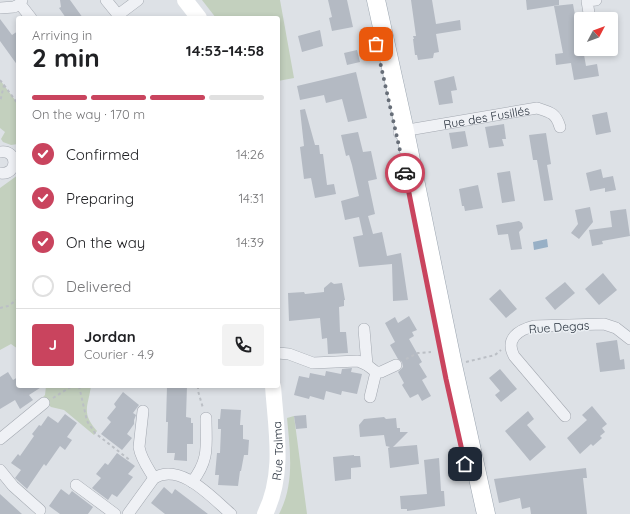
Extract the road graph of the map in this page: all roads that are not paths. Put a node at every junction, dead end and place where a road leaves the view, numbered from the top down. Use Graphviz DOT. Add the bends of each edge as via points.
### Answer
graph roads {
  1 [pos="106,0"];
  2 [pos="138,0"];
  3 [pos="185,0"];
  4 [pos="366,0"];
  5 [pos="376,0"];
  6 [pos="596,0"];
  7 [pos="21,2"];
  8 [pos="0,8"];
  9 [pos="589,12"];
  10 [pos="30,16"];
  11 [pos="117,16"];
  12 [pos="119,16"];
  13 [pos="197,16"];
  14 [pos="560,127"];
  15 [pos="401,132"];
  16 [pos="0,152"];
  17 [pos="16,158"];
  18 [pos="0,173"];
  19 [pos="364,329"];
  20 [pos="630,339"];
  21 [pos="280,353"];
  22 [pos="367,365"];
  23 [pos="396,365"];
  24 [pos="376,372"];
  25 [pos="273,388"];
  26 [pos="370,397"];
  27 [pos="44,403"];
  28 [pos="143,411"];
  29 [pos="564,416"];
  30 [pos="206,418"];
  31 [pos="0,439"];
  32 [pos="0,470"];
  33 [pos="154,478"];
  34 [pos="192,482"];
  35 [pos="76,485"];
  36 [pos="40,510"];
  37 [pos="115,514"];
  38 [pos="128,514"];
  39 [pos="231,514"];
  40 [pos="265,514"];
  41 [pos="476,514"];
  42 [pos="486,514"];
  1 -- 11 [label="street"];
  2 -- 12 [label="street"];
  3 -- 13 [label="street"];
  4 -- 15 [label="main road"];
  5 -- 15 [label="main road"];
  6 -- 9 [label="street" via="587,1"];
  7 -- 8 [label="street" via="14,7"];
  7 -- 10 [label="street"];
  14 -- 15 [label="street, Rue des Fusillés" via="558,119 550,112 537,108"];
  15 -- 41 [label="main road" via="446,379"];
  15 -- 42 [label="main road"];
  16 -- 17 [label="street" via="9,153"];
  17 -- 18 [label="street" via="11,171"];
  19 -- 22 [label="street"];
  20 -- 29 [label="street, Rue Degas" via="616,328 604,324 534,326 519,331 514,336 510,343 514,356"];
  21 -- 22 [label="street" via="313,362 354,360"];
  22 -- 24 [label="street"];
  23 -- 24 [label="street"];
  24 -- 26 [label="street"];
  25 -- 40 [label="street, Rue Talma" via="278,469"];
  27 -- 31 [label="street"];
  28 -- 33 [label="street" via="139,447 145,465"];
  30 -- 34 [label="street" via="205,459 200,472"];
  32 -- 36 [label="street"];
  33 -- 34 [label="street" via="172,474"];
  33 -- 38 [label="street"];
  34 -- 39 [label="street"];
  35 -- 37 [label="street"];
}
